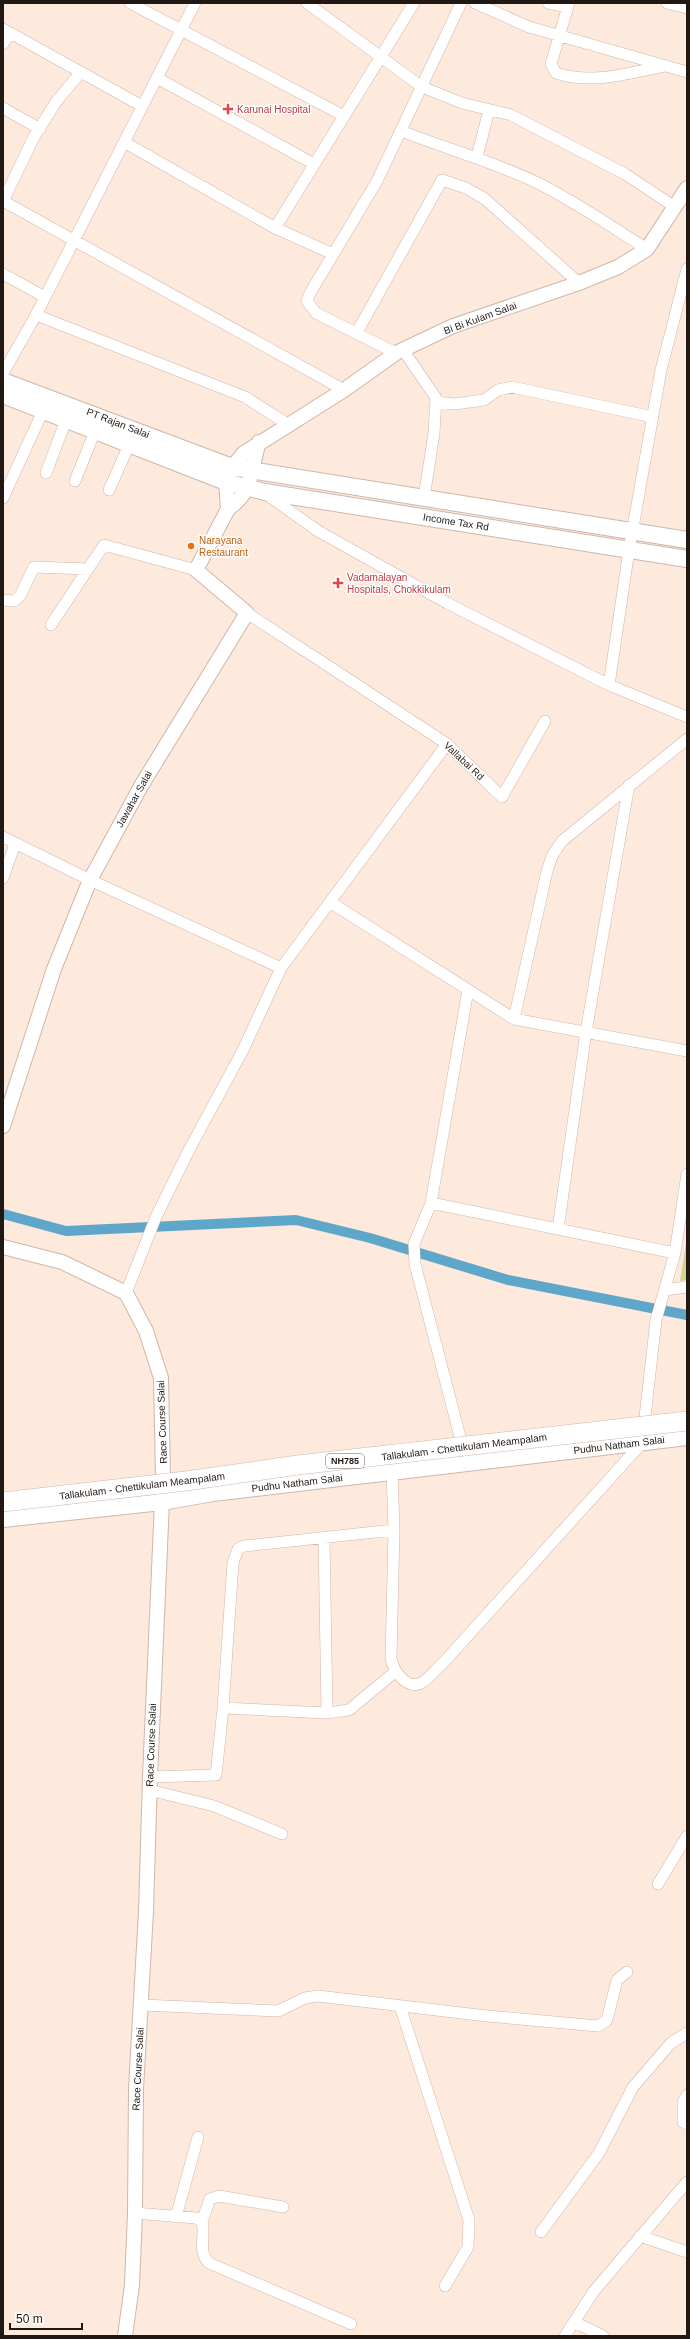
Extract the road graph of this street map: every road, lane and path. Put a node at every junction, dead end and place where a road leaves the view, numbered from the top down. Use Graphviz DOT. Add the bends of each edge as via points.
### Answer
graph roads {
  1 [pos="130,3"];
  2 [pos="195,3"];
  3 [pos="307,3"];
  4 [pos="461,3"];
  5 [pos="475,3"];
  6 [pos="548,3"];
  7 [pos="667,3"];
  8 [pos="413,4"];
  9 [pos="568,5"];
  10 [pos="687,8"];
  11 [pos="182,30"];
  12 [pos="6,31"];
  13 [pos="558,34"];
  14 [pos="3,44"];
  15 [pos="380,58"];
  16 [pos="667,66"];
  17 [pos="81,72"];
  18 [pos="687,72"];
  19 [pos="157,78"];
  20 [pos="422,87"];
  21 [pos="142,106"];
  22 [pos="3,108"];
  23 [pos="489,110"];
  24 [pos="344,116"];
  25 [pos="40,129"];
  26 [pos="401,132"];
  27 [pos="124,142"];
  28 [pos="477,157"];
  29 [pos="314,164"];
  30 [pos="687,188"];
  31 [pos="3,201"];
  32 [pos="675,206"];
  33 [pos="275,228"];
  34 [pos="74,240"];
  35 [pos="647,249"];
  36 [pos="333,254"];
  37 [pos="687,268"];
  38 [pos="3,274"];
  39 [pos="579,283"];
  40 [pos="45,297"];
  41 [pos="36,315"];
  42 [pos="357,332"];
  43 [pos="399,352"];
  44 [pos="3,373"];
  45 [pos="3,381"];
  46 [pos="344,390"];
  47 [pos="3,395"];
  48 [pos="436,402"];
  49 [pos="42,411"];
  50 [pos="652,417"];
  51 [pos="66,420"];
  52 [pos="289,425"];
  53 [pos="95,431"];
  54 [pos="259,442"];
  55 [pos="129,445"];
  56 [pos="232,467"];
  57 [pos="253,471"];
  58 [pos="46,472"];
  59 [pos="75,481"];
  60 [pos="226,482"];
  61 [pos="248,488"];
  62 [pos="109,490"];
  63 [pos="265,492"];
  64 [pos="3,498"];
  65 [pos="424,498"];
  66 [pos="228,509"];
  67 [pos="632,532"];
  68 [pos="687,540"];
  69 [pos="629,550"];
  70 [pos="687,559"];
  71 [pos="88,569"];
  72 [pos="196,570"];
  73 [pos="3,600"];
  74 [pos="247,613"];
  75 [pos="51,625"];
  76 [pos="609,685"];
  77 [pos="687,717"];
  78 [pos="545,721"];
  79 [pos="687,739"];
  80 [pos="447,744"];
  81 [pos="629,785"];
  82 [pos="3,836"];
  83 [pos="15,844"];
  84 [pos="3,878"];
  85 [pos="90,880"];
  86 [pos="330,902"];
  87 [pos="281,968"];
  88 [pos="468,990"];
  89 [pos="514,1019"];
  90 [pos="586,1032"];
  91 [pos="687,1051"];
  92 [pos="3,1126"];
  93 [pos="687,1174"];
  94 [pos="431,1203"];
  95 [pos="558,1229"];
  96 [pos="3,1247"];
  97 [pos="674,1253"];
  98 [pos="687,1288"];
  99 [pos="664,1290"];
  100 [pos="126,1293"];
  101 [pos="687,1413"];
  102 [pos="646,1419"];
  103 [pos="687,1421"];
  104 [pos="687,1432"];
  105 [pos="687,1437"];
  106 [pos="462,1440"];
  107 [pos="642,1443"];
  108 [pos="465,1462"];
  109 [pos="392,1471"];
  110 [pos="163,1478"];
  111 [pos="3,1495"];
  112 [pos="3,1502"];
  113 [pos="162,1502"];
  114 [pos="3,1512"];
  115 [pos="3,1519"];
  116 [pos="394,1530"];
  117 [pos="324,1538"];
  118 [pos="395,1672"];
  119 [pos="223,1708"];
  120 [pos="327,1713"];
  121 [pos="150,1783"];
  122 [pos="282,1834"];
  123 [pos="687,1836"];
  124 [pos="658,1884"];
  125 [pos="627,1972"];
  126 [pos="142,2005"];
  127 [pos="400,2006"];
  128 [pos="687,2034"];
  129 [pos="687,2095"];
  130 [pos="687,2124"];
  131 [pos="198,2137"];
  132 [pos="687,2182"];
  133 [pos="283,2207"];
  134 [pos="135,2213"];
  135 [pos="176,2217"];
  136 [pos="202,2221"];
  137 [pos="541,2232"];
  138 [pos="640,2236"];
  139 [pos="687,2252"];
  140 [pos="445,2286"];
  141 [pos="574,2322"];
  142 [pos="351,2324"];
  143 [pos="128,2335"];
  144 [pos="565,2336"];
  145 [pos="603,2336"];
  1 -- 11 [label="street"];
  2 -- 11 [label="street"];
  3 -- 15 [label="street"];
  4 -- 20 [label="street"];
  5 -- 13 [label="street" via="529,27"];
  6 -- 9 [label="street"];
  7 -- 10 [label="street"];
  8 -- 15 [label="street"];
  9 -- 13 [label="street"];
  11 -- 19 [label="street"];
  11 -- 24 [label="street"];
  12 -- 14 [label="street"];
  12 -- 17 [label="street"];
  13 -- 16 [label="street"];
  13 -- 16 [label="street" via="551,64 553,70 563,75 606,78"];
  15 -- 20 [label="street"];
  15 -- 24 [label="street"];
  16 -- 18 [label="street"];
  17 -- 21 [label="street"];
  17 -- 25 [label="street" via="56,102"];
  19 -- 21 [label="street"];
  19 -- 29 [label="street"];
  20 -- 23 [label="street" via="462,103"];
  20 -- 26 [label="street"];
  21 -- 27 [label="street"];
  22 -- 25 [label="street"];
  23 -- 28 [label="street"];
  23 -- 32 [label="street" via="511,115 625,174"];
  24 -- 29 [label="street"];
  25 -- 31 [label="street"];
  26 -- 28 [label="street"];
  26 -- 36 [label="street" via="377,181"];
  27 -- 33 [label="street"];
  27 -- 34 [label="street"];
  28 -- 35 [label="street" via="540,184"];
  29 -- 33 [label="street"];
  30 -- 32 [label="street, Bi Bi Kulam Salai"];
  31 -- 34 [label="street"];
  32 -- 35 [label="street, Bi Bi Kulam Salai"];
  33 -- 36 [label="street"];
  34 -- 40 [label="street"];
  34 -- 46 [label="street"];
  35 -- 39 [label="street, Bi Bi Kulam Salai" via="618,267"];
  36 -- 42 [label="street" via="307,301 316,313"];
  37 -- 50 [label="street"];
  38 -- 40 [label="street"];
  39 -- 42 [label="street" via="485,199 466,188 442,180"];
  39 -- 43 [label="street, Bi Bi Kulam Salai" via="453,326"];
  40 -- 41 [label="street"];
  41 -- 44 [label="street"];
  41 -- 52 [label="street" via="245,397"];
  42 -- 43 [label="street"];
  43 -- 46 [label="street, Bi Bi Kulam Salai"];
  43 -- 48 [label="street" via="436,398"];
  45 -- 56 [label="main road, PT Rajan Salai"];
  46 -- 52 [label="street, Bi Bi Kulam Salai"];
  47 -- 49 [label="main road, PT Rajan Salai"];
  48 -- 50 [label="street" via="455,404 484,400 498,390 512,387"];
  48 -- 65 [label="street"];
  49 -- 51 [label="main road, PT Rajan Salai"];
  49 -- 64 [label="street"];
  50 -- 67 [label="street"];
  51 -- 53 [label="main road, PT Rajan Salai"];
  51 -- 58 [label="street"];
  52 -- 54 [label="street, Bi Bi Kulam Salai"];
  53 -- 55 [label="main road, PT Rajan Salai"];
  53 -- 59 [label="street"];
  54 -- 56 [label="street, Bi Bi Kulam Salai" via="244,453"];
  54 -- 57 [label="street"];
  55 -- 60 [label="main road, PT Rajan Salai"];
  55 -- 62 [label="street"];
  56 -- 57 [label="main road, Income Tax Rd"];
  56 -- 60 [label="street, Bi Bi Kulam Salai"];
  57 -- 61 [label="street"];
  57 -- 65 [label="main road, Income Tax Rd"];
  60 -- 61 [label="main road, Income Tax Rd"];
  60 -- 66 [label="street"];
  61 -- 63 [label="main road, Income Tax Rd"];
  61 -- 66 [label="street" via="238,502"];
  63 -- 69 [label="main road, Income Tax Rd"];
  63 -- 76 [label="street" via="318,531 440,599"];
  65 -- 67 [label="main road, Income Tax Rd"];
  66 -- 72 [label="street"];
  67 -- 68 [label="main road, Income Tax Rd"];
  67 -- 69 [label="street"];
  69 -- 70 [label="main road, Income Tax Rd"];
  69 -- 76 [label="street"];
  71 -- 72 [label="street" via="104,545"];
  71 -- 73 [label="street" via="34,567 20,596 14,601"];
  71 -- 75 [label="street"];
  72 -- 74 [label="street"];
  74 -- 80 [label="street, Vallabai Rd"];
  74 -- 85 [label="street, Jawahar Salai" via="141,786"];
  76 -- 77 [label="street"];
  78 -- 80 [label="street, Vallabai Rd" via="502,797"];
  79 -- 81 [label="street"];
  80 -- 86 [label="street"];
  81 -- 89 [label="street" via="562,841 552,856"];
  81 -- 90 [label="street"];
  82 -- 83 [label="street"];
  83 -- 84 [label="street"];
  83 -- 85 [label="street"];
  85 -- 87 [label="street"];
  85 -- 92 [label="street, Jawahar Salai" via="54,969"];
  86 -- 87 [label="street"];
  86 -- 88 [label="street"];
  87 -- 100 [label="street" via="243,1050 156,1217"];
  88 -- 89 [label="street"];
  88 -- 94 [label="street"];
  89 -- 90 [label="street"];
  90 -- 91 [label="street"];
  90 -- 95 [label="street"];
  93 -- 97 [label="street"];
  94 -- 95 [label="street"];
  94 -- 106 [label="street" via="414,1245 414,1264"];
  95 -- 97 [label="street"];
  96 -- 100 [label="street" via="62,1262"];
  97 -- 99 [label="street"];
  98 -- 99 [label="street"];
  99 -- 102 [label="street" via="656,1320"];
  100 -- 110 [label="street, Race Course Salai" via="146,1331 161,1378"];
  101 -- 102 [label="main road"];
  102 -- 106 [label="main road"];
  102 -- 107 [label="street"];
  103 -- 112 [label="highway, Tallakulam - Chettikulam Meampalam / NH785, bridge" via="298,1465"];
  104 -- 114 [label="highway, Tallakulam - Chettikulam Meampalam / NH785" via="468,1455 242,1485"];
  105 -- 107 [label="main road, Pudhu Natham Salai"];
  106 -- 108 [label="street"];
  106 -- 110 [label="main road"];
  107 -- 108 [label="main road, Pudhu Natham Salai"];
  107 -- 118 [label="street" via="423,1682 410,1683"];
  108 -- 109 [label="main road, Pudhu Natham Salai"];
  109 -- 113 [label="main road, Pudhu Natham Salai" via="213,1493"];
  109 -- 116 [label="street"];
  110 -- 111 [label="main road"];
  110 -- 113 [label="street, Race Course Salai"];
  113 -- 115 [label="main road, Pudhu Natham Salai"];
  113 -- 121 [label="street, Race Course Salai"];
  116 -- 117 [label="street"];
  116 -- 118 [label="street" via="391,1658"];
  117 -- 119 [label="street" via="244,1546 234,1555"];
  117 -- 120 [label="street"];
  118 -- 120 [label="street" via="356,1706 349,1710"];
  119 -- 120 [label="street"];
  119 -- 121 [label="street" via="216,1775"];
  121 -- 122 [label="street"];
  121 -- 126 [label="street, Race Course Salai"];
  123 -- 124 [label="street"];
  125 -- 127 [label="street" via="617,1980 606,2022 598,2026"];
  126 -- 127 [label="street" via="278,2011 306,1998 318,1996"];
  126 -- 134 [label="street, Race Course Salai" via="136,2088"];
  127 -- 140 [label="street" via="469,2220 468,2247"];
  128 -- 137 [label="street" via="672,2043 633,2087 599,2153"];
  129 -- 130 [label="street" via="683,2102 683,2122"];
  131 -- 135 [label="street"];
  132 -- 138 [label="street"];
  133 -- 136 [label="street" via="219,2196 210,2199"];
  134 -- 135 [label="street"];
  134 -- 143 [label="street, Race Course Salai"];
  135 -- 136 [label="street"];
  136 -- 142 [label="street" via="202,2252 209,2263"];
  138 -- 139 [label="street"];
  138 -- 141 [label="street" via="594,2291"];
  141 -- 144 [label="street"];
  141 -- 145 [label="street"];
}
